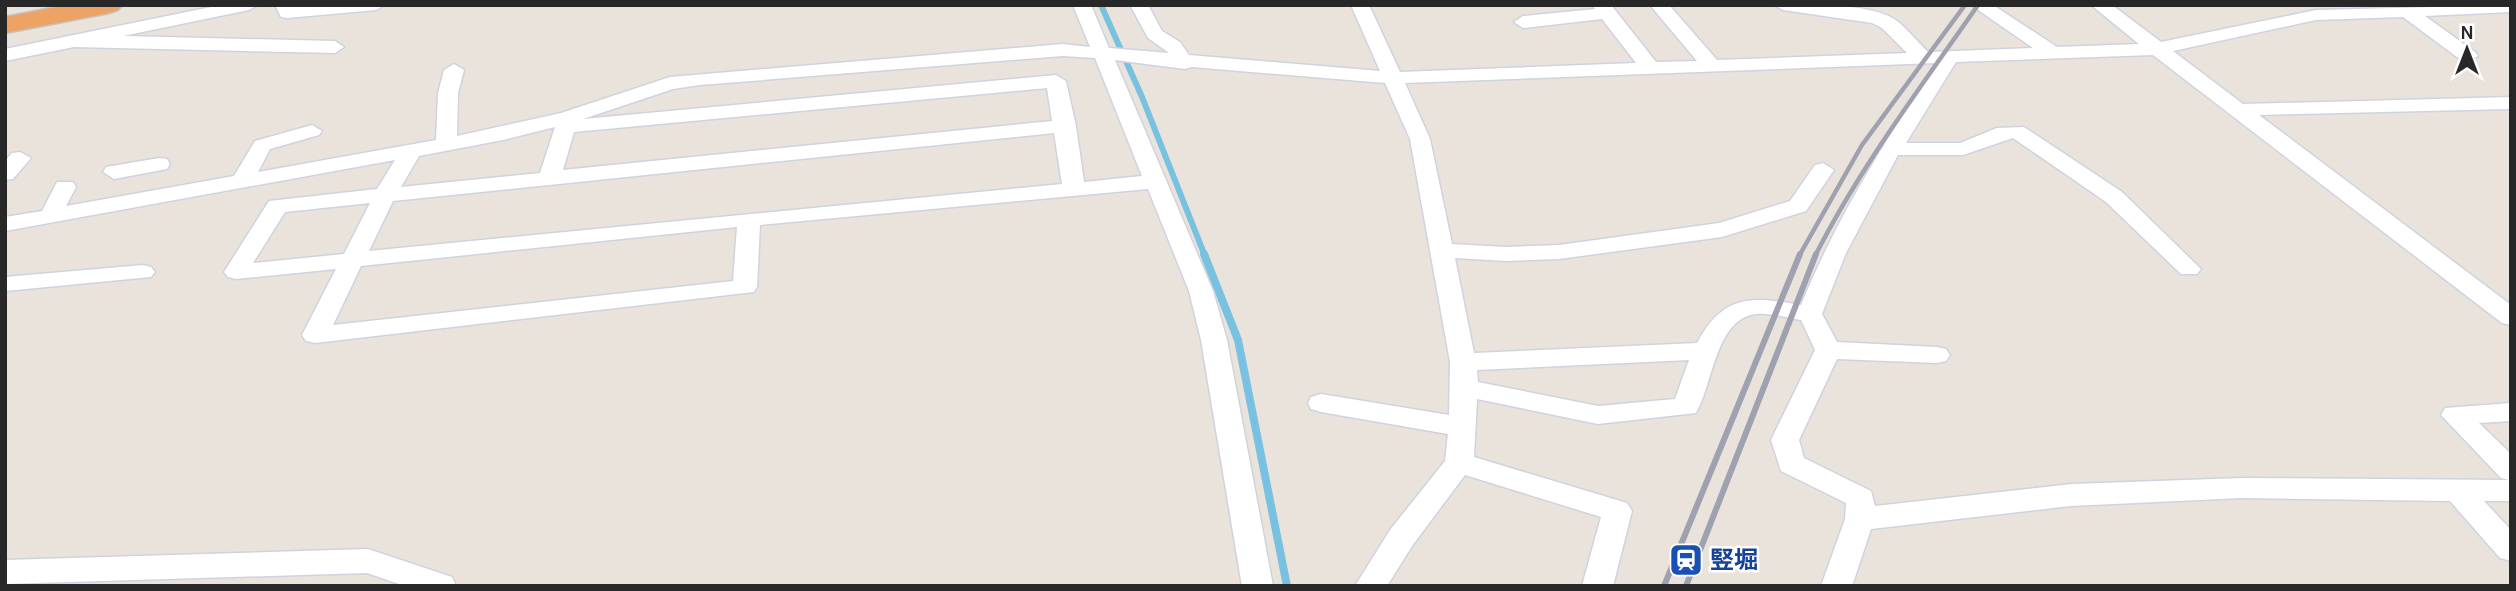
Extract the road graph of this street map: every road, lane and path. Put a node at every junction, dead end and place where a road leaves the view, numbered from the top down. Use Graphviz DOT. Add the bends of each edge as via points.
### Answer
graph roads {
  1 [pos="44,5"];
  2 [pos="109,5"];
  3 [pos="249,5"];
  4 [pos="284,5"];
  5 [pos="376,5"];
  6 [pos="1082,5"];
  7 [pos="1139,5"];
  8 [pos="1360,5"];
  9 [pos="1660,5"];
  10 [pos="1783,5"];
  11 [pos="1980,5"];
  12 [pos="2100,5"];
  13 [pos="2511,8"];
  14 [pos="1604,9"];
  15 [pos="2407,11"];
  16 [pos="5,12"];
  17 [pos="1523,22"];
  18 [pos="5,24"];
  19 [pos="74,41"];
  20 [pos="335,47"];
  21 [pos="2155,48"];
  22 [pos="1099,52"];
  23 [pos="2053,52"];
  24 [pos="5,55"];
  25 [pos="2468,56"];
  26 [pos="1951,57"];
  27 [pos="1923,58"];
  28 [pos="1185,63"];
  29 [pos="1712,66"];
  30 [pos="1651,69"];
  31 [pos="454,70"];
  32 [pos="1392,78"];
  33 [pos="2507,107"];
  34 [pos="2235,110"];
  35 [pos="566,122"];
  36 [pos="1066,126"];
  37 [pos="312,131"];
  38 [pos="446,145"];
  39 [pos="1894,149"];
  40 [pos="411,152"];
  41 [pos="1823,170"];
  42 [pos="114,172"];
  43 [pos="550,177"];
  44 [pos="242,181"];
  45 [pos="1154,182"];
  46 [pos="65,187"];
  47 [pos="1074,190"];
  48 [pos="385,195"];
  49 [pos="120,204"];
  50 [pos="50,216"];
  51 [pos="749,219"];
  52 [pos="5,224"];
  53 [pos="1440,250"];
  54 [pos="354,259"];
  55 [pos="2189,269"];
  56 [pos="143,272"];
  57 [pos="5,284"];
  58 [pos="1810,314"];
  59 [pos="2511,317"];
  60 [pos="1828,350"];
  61 [pos="1704,351"];
  62 [pos="1937,355"];
  63 [pos="1463,362"];
  64 [pos="1465,388"];
  65 [pos="1321,403"];
  66 [pos="2511,412"];
  67 [pos="1462,427"];
  68 [pos="1459,463"];
  69 [pos="2511,471"];
  70 [pos="2511,491"];
  71 [pos="2459,492"];
  72 [pos="1860,519"];
  73 [pos="2511,550"];
  74 [pos="5,572"];
  75 [pos="441,586"];
  76 [pos="1258,586"];
  77 [pos="1370,586"];
  78 [pos="1597,586"];
  79 [pos="1836,586"];
  1 -- 16 [label="highway"];
  2 -- 18 [label="highway"];
  3 -- 19 [label="street"];
  4 -- 5 [label="street" via="287,13"];
  6 -- 22 [label="street"];
  7 -- 28 [label="street" via="1155,34 1173,46"];
  8 -- 32 [label="street"];
  9 -- 29 [label="street"];
  10 -- 27 [label="street" via="1876,18 1889,24"];
  11 -- 23 [label="street"];
  12 -- 21 [label="street"];
  13 -- 15 [label="street"];
  14 -- 17 [label="street"];
  14 -- 30 [label="street"];
  15 -- 21 [label="street" via="2316,15"];
  15 -- 25 [label="street"];
  19 -- 20 [label="street"];
  19 -- 24 [label="street"];
  21 -- 23 [label="street"];
  21 -- 34 [label="street"];
  22 -- 28 [label="street"];
  22 -- 35 [label="street" via="1063,50 700,79 670,83"];
  22 -- 45 [label="street"];
  23 -- 26 [label="street"];
  26 -- 27 [label="street"];
  26 -- 39 [label="street"];
  27 -- 29 [label="street"];
  28 -- 32 [label="street"];
  29 -- 30 [label="street"];
  30 -- 32 [label="street"];
  31 -- 38 [label="street" via="448,93"];
  32 -- 53 [label="street" via="1420,139"];
  33 -- 34 [label="street"];
  34 -- 59 [label="street"];
  35 -- 36 [label="street" via="1056,81"];
  35 -- 38 [label="street"];
  35 -- 43 [label="street"];
  36 -- 43 [label="street"];
  36 -- 47 [label="street"];
  37 -- 44 [label="street" via="262,145"];
  38 -- 40 [label="street"];
  39 -- 55 [label="street" via="1963,149 2017,131 2114,197"];
  39 -- 58 [label="street" via="1869,184"];
  40 -- 44 [label="street"];
  40 -- 48 [label="street"];
  41 -- 53 [label="street" via="1798,206 1722,230 1559,251"];
  42 -- 49 [label="street" via="148,166"];
  43 -- 48 [label="street"];
  44 -- 49 [label="street"];
  45 -- 47 [label="street"];
  45 -- 76 [label="street" via="1201,291 1214,340"];
  46 -- 50 [label="street"];
  47 -- 51 [label="street"];
  48 -- 54 [label="street"];
  48 -- 54 [label="street" via="277,206 236,272"];
  49 -- 50 [label="street"];
  50 -- 52 [label="street"];
  51 -- 54 [label="street"];
  51 -- 54 [label="street" via="745,286 315,335"];
  53 -- 63 [label="street"];
  56 -- 57 [label="street"];
  58 -- 60 [label="street"];
  58 -- 61 [label="street" via="1747,307 1732,313"];
  60 -- 62 [label="street"];
  60 -- 72 [label="street" via="1785,440 1791,464 1861,498"];
  61 -- 63 [label="street"];
  61 -- 64 [label="street" via="1686,407 1598,415"];
  63 -- 64 [label="street"];
  64 -- 67 [label="street"];
  65 -- 67 [label="street"];
  66 -- 69 [label="street" via="2455,415"];
  67 -- 68 [label="street"];
  68 -- 77 [label="street"];
  68 -- 78 [label="street" via="1617,511"];
  70 -- 71 [label="street"];
  71 -- 72 [label="street" via="2242,488 2071,495"];
  71 -- 73 [label="street"];
  72 -- 79 [label="street"];
  74 -- 75 [label="street" via="368,561"];
}
